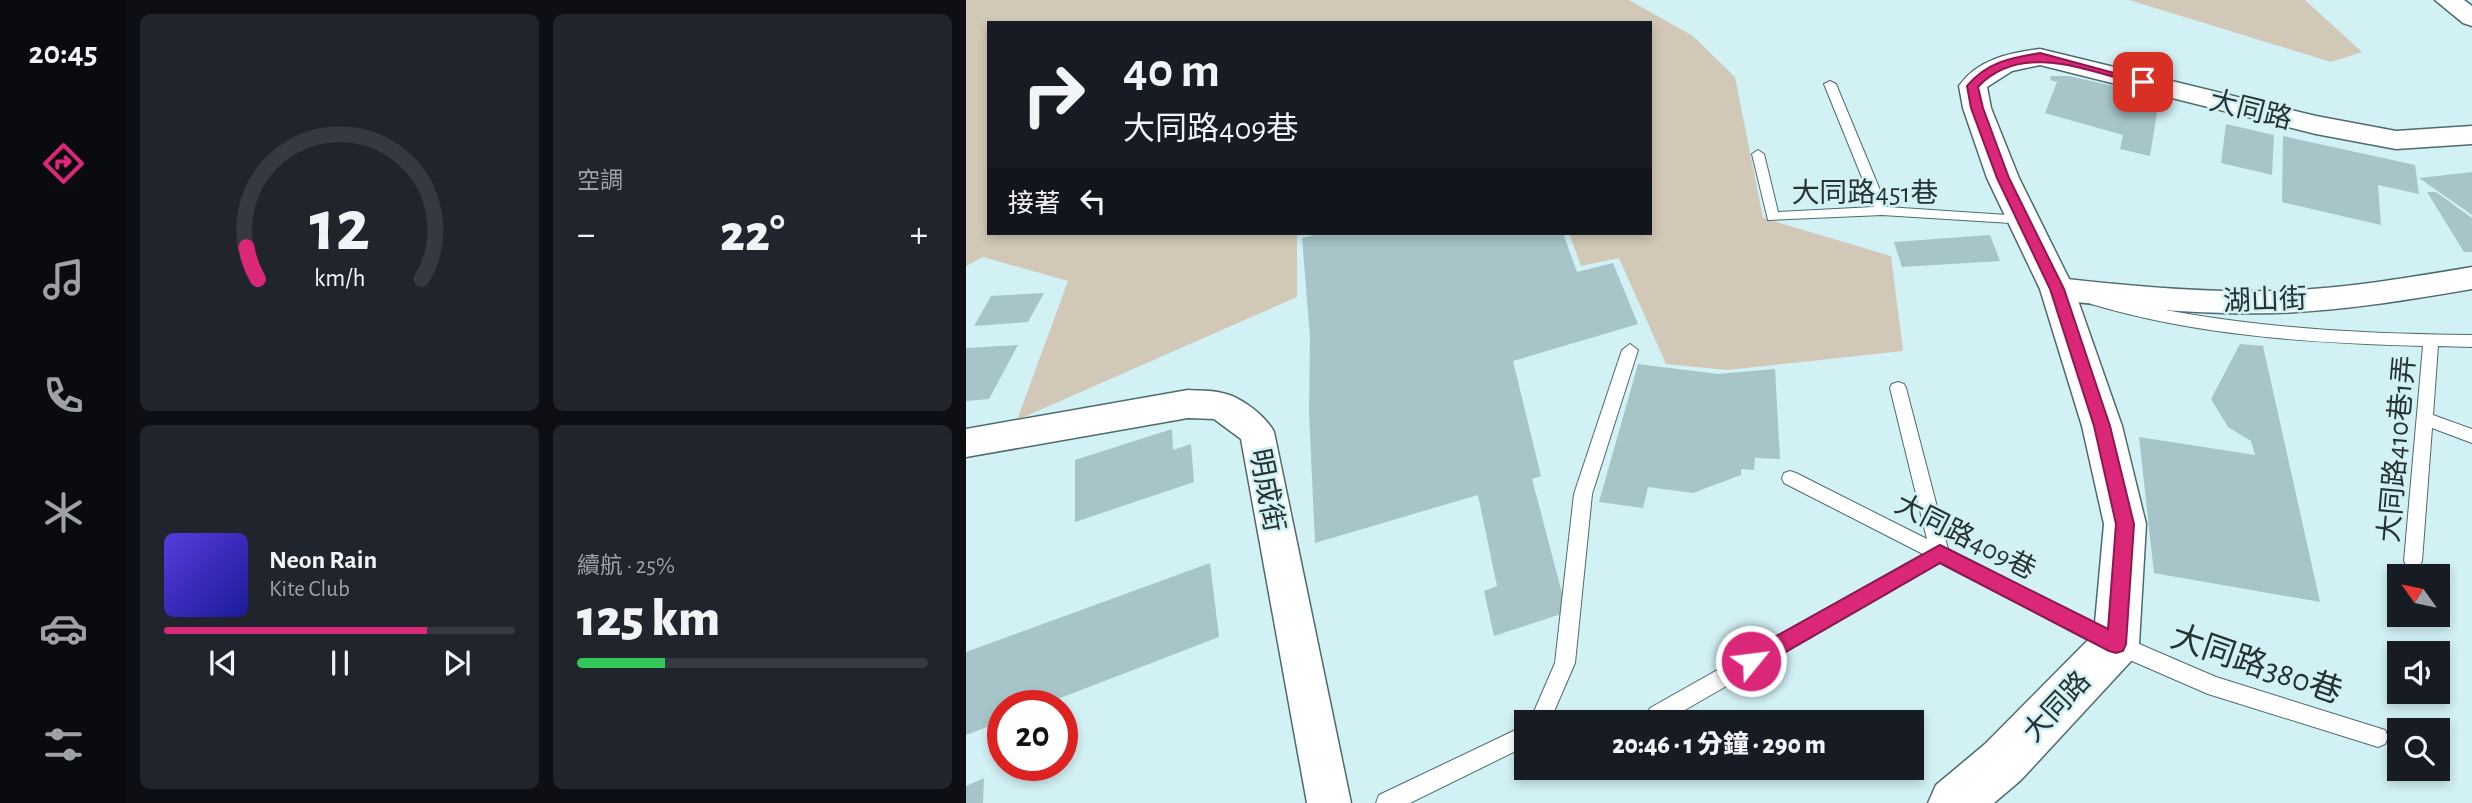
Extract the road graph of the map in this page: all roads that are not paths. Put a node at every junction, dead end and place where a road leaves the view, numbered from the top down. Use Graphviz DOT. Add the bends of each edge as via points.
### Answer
graph roads {
  1 [pos="2448,0"];
  2 [pos="2472,18"];
  3 [pos="1830,83"];
  4 [pos="2472,135"];
  5 [pos="1758,154"];
  6 [pos="1882,211"];
  7 [pos="2022,221"];
  8 [pos="2472,278"];
  9 [pos="2057,289"];
  10 [pos="2431,341"];
  11 [pos="2472,341"];
  12 [pos="1630,350"];
  13 [pos="1899,388"];
  14 [pos="2426,419"];
  15 [pos="2472,436"];
  16 [pos="966,443"];
  17 [pos="1790,478"];
  18 [pos="1940,554"];
  19 [pos="2413,561"];
  20 [pos="2116,644"];
  21 [pos="1545,710"];
  22 [pos="1666,710"];
  23 [pos="2378,737"];
  24 [pos="1514,741"];
  25 [pos="1329,803"];
  26 [pos="1387,803"];
  27 [pos="1954,803"];
  1 -- 2 [label="street"];
  3 -- 6 [label="lane"];
  4 -- 7 [label="street, 大同路" via="2396,140 2316,125 2062,61 2040,57 2007,62 1986,72 1973,86 1977,108"];
  5 -- 6 [label="lane, 大同路451巷" via="1773,217"];
  6 -- 7 [label="lane, 大同路451巷"];
  7 -- 9 [label="street, 大同路"];
  8 -- 9 [label="street, 湖山街" via="2277,302 2167,301"];
  9 -- 10 [label="lane" via="2130,310 2256,331"];
  9 -- 20 [label="street, 大同路" via="2102,426 2125,524"];
  10 -- 11 [label="lane"];
  10 -- 14 [label="lane, 大同路410巷1弄"];
  12 -- 21 [label="lane" via="1583,494 1565,663"];
  13 -- 18 [label="lane"];
  14 -- 15 [label="lane"];
  14 -- 19 [label="lane, 大同路410巷1弄"];
  16 -- 25 [label="street, 明成街" via="1188,404 1221,406 1257,432"];
  17 -- 18 [label="lane, 大同路409巷"];
  18 -- 20 [label="lane, 大同路409巷"];
  18 -- 22 [label="lane"];
  20 -- 23 [label="lane, 大同路380巷" via="2215,687"];
  20 -- 27 [label="street, 大同路" via="2003,762"];
  24 -- 26 [label="lane"];
}
